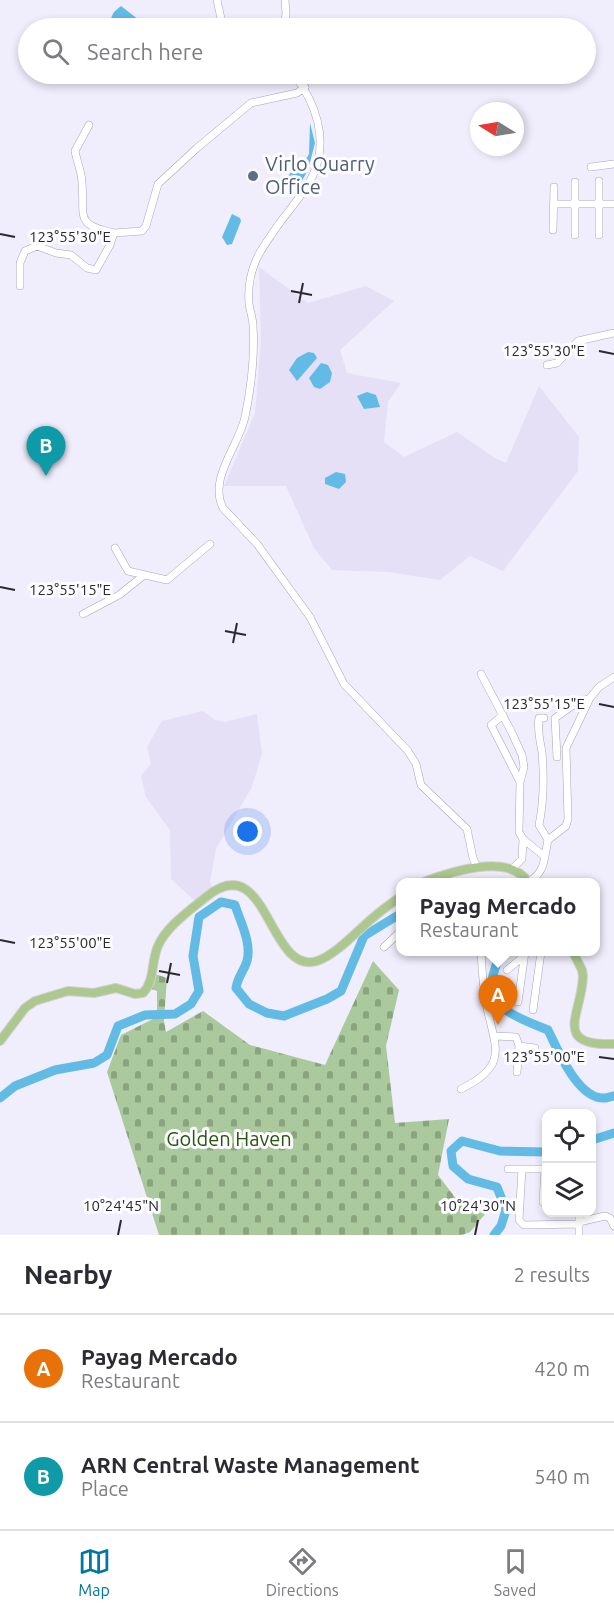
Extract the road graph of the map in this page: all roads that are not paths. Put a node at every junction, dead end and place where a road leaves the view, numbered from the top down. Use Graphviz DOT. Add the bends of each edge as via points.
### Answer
graph roads {
  1 [pos="217,0"];
  2 [pos="285,0"];
  3 [pos="221,18"];
  4 [pos="285,18"];
  5 [pos="301,84"];
  6 [pos="304,87"];
  7 [pos="89,125"];
  8 [pos="614,164"];
  9 [pos="591,167"];
  10 [pos="599,181"];
  11 [pos="575,182"];
  12 [pos="554,187"];
  13 [pos="554,204"];
  14 [pos="575,204"];
  15 [pos="599,204"];
  16 [pos="614,204"];
  17 [pos="553,230"];
  18 [pos="114,233"];
  19 [pos="575,235"];
  20 [pos="599,235"];
  21 [pos="20,286"];
  22 [pos="614,333"];
  23 [pos="547,365"];
  24 [pos="210,544"];
  25 [pos="115,549"];
  26 [pos="143,576"];
  27 [pos="83,614"];
  28 [pos="481,674"];
  29 [pos="614,677"];
  30 [pos="590,698"];
  31 [pos="503,715"];
  32 [pos="544,718"];
  33 [pos="557,757"];
  34 [pos="520,782"];
  35 [pos="523,839"];
  36 [pos="548,840"];
  37 [pos="544,856"];
  38 [pos="477,867"];
  39 [pos="513,868"];
  40 [pos="438,878"];
  41 [pos="525,878"];
  42 [pos="533,878"];
  43 [pos="396,900"];
  44 [pos="396,936"];
  45 [pos="384,947"];
  46 [pos="481,956"];
  47 [pos="523,956"];
  48 [pos="525,956"];
  49 [pos="540,956"];
  50 [pos="575,956"];
  51 [pos="507,970"];
  52 [pos="518,1002"];
  53 [pos="533,1010"];
  54 [pos="495,1036"];
  55 [pos="0,1041"];
  56 [pos="614,1044"];
  57 [pos="519,1046"];
  58 [pos="535,1048"];
  59 [pos="517,1072"];
  60 [pos="461,1089"];
  61 [pos="508,1169"];
  62 [pos="522,1169"];
  63 [pos="542,1169"];
  64 [pos="579,1217"];
  65 [pos="579,1223"];
  66 [pos="614,1231"];
  67 [pos="579,1235"];
  1 -- 3 [label="street"];
  2 -- 4 [label="street"];
  5 -- 6 [label="street"];
  6 -- 18 [label="street" via="297,93 258,100 244,108 158,184 142,231"];
  6 -- 38 [label="street" via="320,128 320,153 312,176 255,262 249,302 253,366 249,396 244,421 218,489 220,502 257,544 310,617 345,684 408,751 421,785 467,829"];
  7 -- 18 [label="street" via="75,151 82,181 82,208 86,223"];
  8 -- 9 [label="street"];
  10 -- 15 [label="street"];
  11 -- 14 [label="street"];
  12 -- 13 [label="street"];
  13 -- 14 [label="street"];
  13 -- 17 [label="street"];
  14 -- 15 [label="street"];
  14 -- 19 [label="street"];
  15 -- 16 [label="street"];
  15 -- 20 [label="street"];
  18 -- 21 [label="street" via="96,270 71,255 37,246 25,251 20,263"];
  22 -- 23 [label="street" via="578,341 557,363"];
  24 -- 26 [label="street" via="166,580"];
  25 -- 26 [label="street" via="128,571"];
  26 -- 27 [label="street" via="119,595"];
  28 -- 31 [label="street"];
  29 -- 30 [label="street"];
  30 -- 33 [label="street" via="555,718"];
  30 -- 36 [label="street" via="566,748 566,826"];
  31 -- 34 [label="street" via="522,755"];
  31 -- 34 [label="street" via="491,725"];
  32 -- 36 [label="street" via="539,718 538,725 543,807 539,825"];
  34 -- 35 [label="street" via="518,816"];
  35 -- 37 [label="street"];
  35 -- 39 [label="street" via="522,858"];
  36 -- 37 [label="street"];
  37 -- 42 [label="street" via="541,871"];
  38 -- 39 [label="main road"];
  38 -- 40 [label="main road"];
  39 -- 41 [label="main road"];
  43 -- 55 [label="main road" via="329,955 310,962 288,952 254,896 237,887 219,889 162,937 143,993 116,988 94,993 68,991 35,1001"];
  44 -- 45 [label="street"];
  46 -- 54 [label="street" via="482,980"];
  47 -- 51 [label="street"];
  48 -- 52 [label="street"];
  49 -- 53 [label="street"];
  50 -- 56 [label="main road" via="583,976 575,1017 578,1037 586,1043"];
  54 -- 57 [label="street" via="516,1036"];
  54 -- 60 [label="street" via="494,1059 488,1071 480,1080"];
  57 -- 58 [label="street"];
  57 -- 59 [label="street"];
  61 -- 62 [label="street"];
  62 -- 63 [label="street"];
  62 -- 65 [label="street" via="521,1223"];
  64 -- 65 [label="street"];
  65 -- 66 [label="street" via="605,1216 610,1218"];
  65 -- 67 [label="street"];
}
